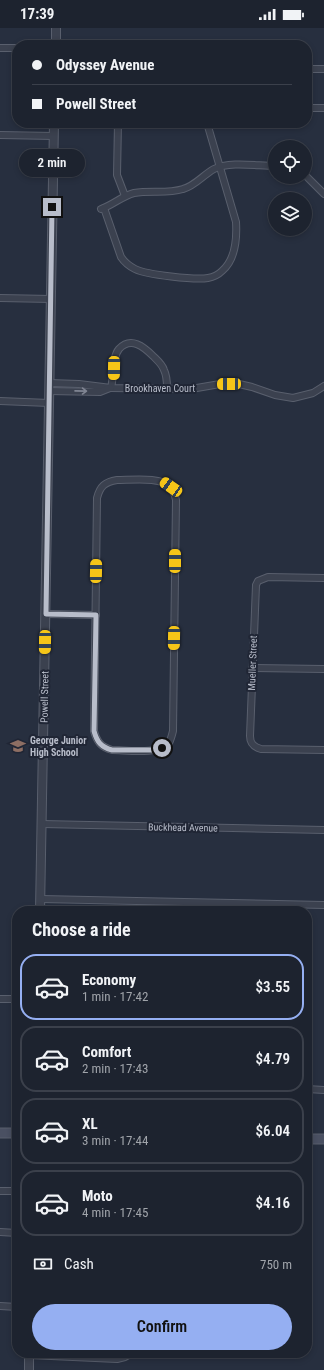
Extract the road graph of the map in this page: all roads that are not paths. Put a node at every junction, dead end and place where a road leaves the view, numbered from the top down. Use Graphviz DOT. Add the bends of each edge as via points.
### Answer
graph roads {
  1 [pos="56,28"];
  2 [pos="56,40"];
  3 [pos="0,48"];
  4 [pos="12,48"];
  5 [pos="312,69"];
  6 [pos="324,69"];
  7 [pos="312,108"];
  8 [pos="324,108"];
  9 [pos="54,128"];
  10 [pos="118,128"];
  11 [pos="208,128"];
  12 [pos="0,135"];
  13 [pos="54,136"];
  14 [pos="268,166"];
  15 [pos="220,167"];
  16 [pos="312,182"];
  17 [pos="324,194"];
  18 [pos="125,196"];
  19 [pos="0,298"];
  20 [pos="51,299"];
  21 [pos="324,386"];
  22 [pos="49,387"];
  23 [pos="111,388"];
  24 [pos="167,388"];
  25 [pos="0,401"];
  26 [pos="49,403"];
  27 [pos="324,578"];
  28 [pos="46,614"];
  29 [pos="96,615"];
  30 [pos="252,668"];
  31 [pos="324,669"];
  32 [pos="324,750"];
  33 [pos="42,824"];
  34 [pos="324,830"];
  35 [pos="41,899"];
  36 [pos="324,905"];
  37 [pos="40,906"];
  38 [pos="0,999"];
  39 [pos="12,999"];
  40 [pos="312,1089"];
  41 [pos="324,1090"];
  42 [pos="0,1133"];
  43 [pos="12,1133"];
  44 [pos="312,1139"];
  45 [pos="324,1139"];
  46 [pos="0,1191"];
  47 [pos="12,1191"];
  48 [pos="0,1232"];
  49 [pos="12,1233"];
  50 [pos="0,1306"];
  51 [pos="12,1307"];
  52 [pos="29,1358"];
  53 [pos="100,1358"];
  54 [pos="122,1358"];
  55 [pos="29,1370"];
  1 -- 2 [label="street"];
  3 -- 4 [label="street"];
  5 -- 6 [label="street"];
  7 -- 8 [label="street"];
  9 -- 13 [label="street, Powell Street"];
  10 -- 18 [label="street" via="117,176"];
  11 -- 15 [label="street"];
  12 -- 13 [label="street"];
  13 -- 20 [label="street, Powell Street"];
  14 -- 15 [label="street"];
  15 -- 18 [label="street" via="184,189 168,193 142,191"];
  15 -- 18 [label="street" via="237,227 230,261 216,276 201,279 152,274 142,272 124,262 102,209"];
  16 -- 17 [label="street"];
  19 -- 20 [label="street"];
  20 -- 22 [label="street, Powell Street"];
  21 -- 24 [label="street, Brookhaven Court" via="313,393 293,398 239,384"];
  22 -- 23 [label="street, Brookhaven Court" via="87,384"];
  22 -- 26 [label="street, Powell Street"];
  23 -- 24 [label="street, Brookhaven Court"];
  23 -- 24 [label="street" via="116,353 123,345 134,343 143,346 161,364 166,373"];
  25 -- 26 [label="street"];
  26 -- 28 [label="street, Powell Street"];
  27 -- 30 [label="street, Mueller Street" via="268,577 258,581 255,591"];
  28 -- 29 [label="street"];
  28 -- 33 [label="street, Powell Street"];
  29 -- 29 [label="street" via="96,738 105,748 112,750 162,748 168,744 173,731 176,500 171,487 164,482 117,480 103,484 99,490"];
  30 -- 31 [label="street"];
  30 -- 32 [label="street, Mueller Street" via="252,745 261,749"];
  33 -- 34 [label="street, Buckhead Avenue"];
  33 -- 35 [label="street, Powell Street"];
  35 -- 36 [label="street"];
  35 -- 37 [label="street, Powell Street"];
  38 -- 39 [label="street"];
  40 -- 41 [label="street"];
  42 -- 43 [label="main road"];
  44 -- 45 [label="main road"];
  46 -- 47 [label="street"];
  48 -- 49 [label="street"];
  50 -- 51 [label="street"];
  52 -- 55 [label="street"];
  53 -- 54 [label="street"];
}
